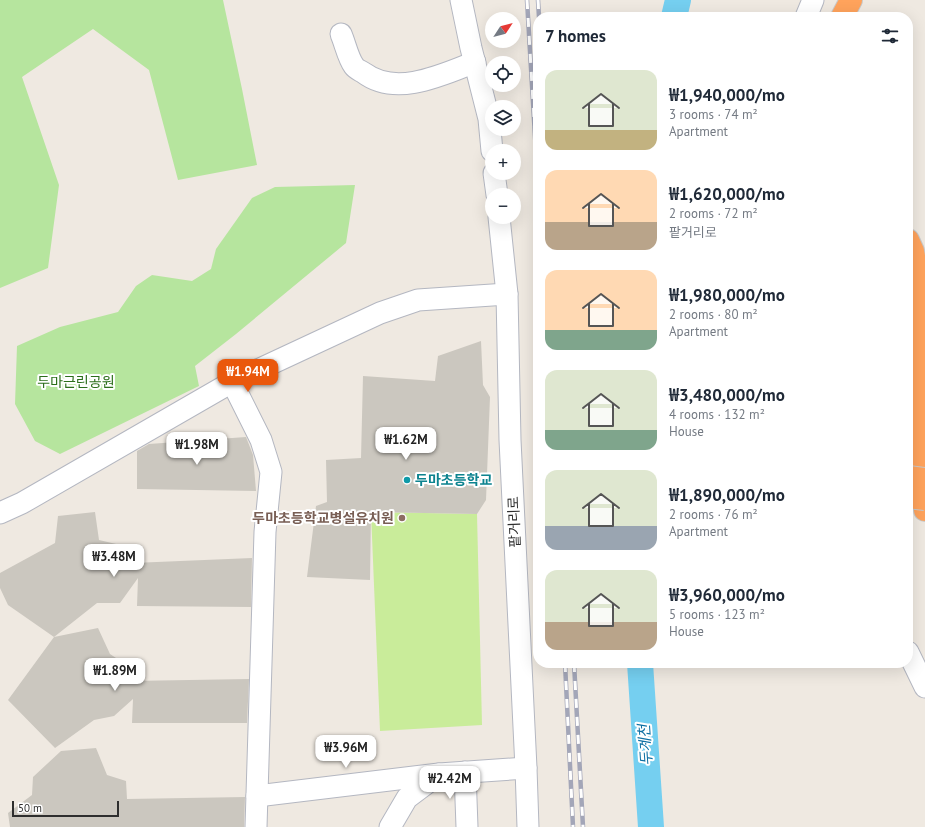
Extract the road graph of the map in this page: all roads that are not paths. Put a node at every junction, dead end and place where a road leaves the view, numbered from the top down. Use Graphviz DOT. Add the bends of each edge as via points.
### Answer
graph roads {
  1 [pos="461,0"];
  2 [pos="813,0"];
  3 [pos="851,0"];
  4 [pos="808,12"];
  5 [pos="845,12"];
  6 [pos="341,34"];
  7 [pos="475,62"];
  8 [pos="491,144"];
  9 [pos="500,224"];
  10 [pos="913,251"];
  11 [pos="507,294"];
  12 [pos="232,382"];
  13 [pos="913,478"];
  14 [pos="925,479"];
  15 [pos="913,498"];
  16 [pos="925,499"];
  17 [pos="925,510"];
  18 [pos="0,513"];
  19 [pos="913,662"];
  20 [pos="925,687"];
  21 [pos="526,768"];
  22 [pos="465,772"];
  23 [pos="439,774"];
  24 [pos="257,796"];
  25 [pos="256,827"];
  26 [pos="390,827"];
  27 [pos="467,827"];
  28 [pos="528,827"];
  1 -- 7 [label="street"];
  2 -- 4 [label="street"];
  3 -- 5 [label="highway"];
  6 -- 7 [label="street" via="354,66 371,78 394,83 418,82"];
  7 -- 8 [label="street" via="489,119"];
  9 -- 11 [label="street, 팥거리로"];
  10 -- 17 [label="highway" via="918,277 922,349 921,468"];
  11 -- 12 [label="street" via="418,300 380,313"];
  11 -- 21 [label="street, 팥거리로" via="513,501"];
  12 -- 18 [label="street"];
  12 -- 24 [label="street" via="261,440 271,472 265,532"];
  13 -- 14 [label="highway, bridge"];
  15 -- 16 [label="highway, bridge"];
  19 -- 20 [label="street"];
  21 -- 22 [label="street"];
  21 -- 28 [label="street, 팥거리로"];
  22 -- 23 [label="street"];
  22 -- 27 [label="street"];
  23 -- 24 [label="street"];
  23 -- 26 [label="street" via="407,798"];
  24 -- 25 [label="street"];
}
